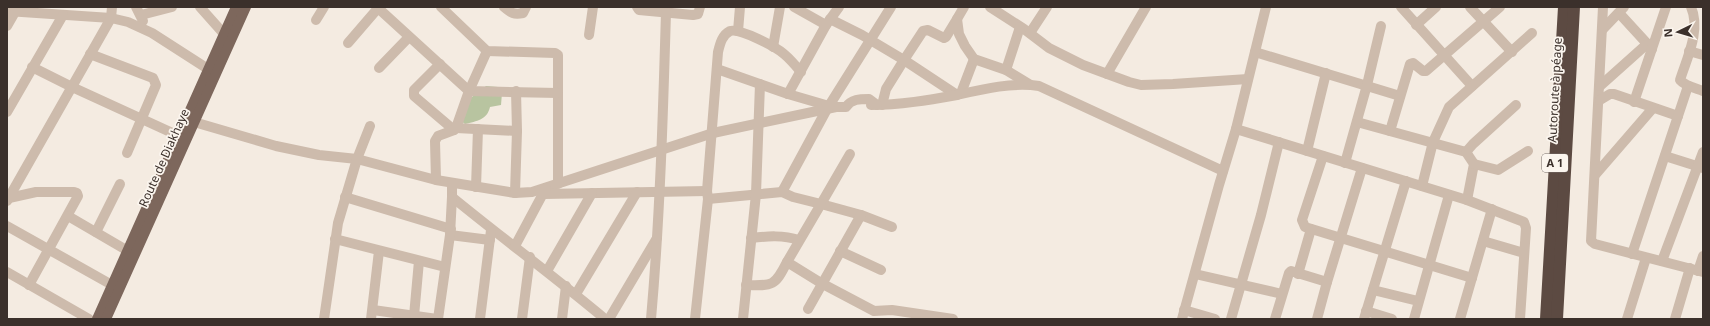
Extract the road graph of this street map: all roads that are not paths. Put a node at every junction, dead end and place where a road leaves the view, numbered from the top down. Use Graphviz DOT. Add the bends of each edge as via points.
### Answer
graph roads {
  1 [pos="112,7"];
  2 [pos="172,7"];
  3 [pos="200,7"];
  4 [pos="236,7"];
  5 [pos="246,7"];
  6 [pos="324,7"];
  7 [pos="441,7"];
  8 [pos="504,7"];
  9 [pos="526,7"];
  10 [pos="593,7"];
  11 [pos="636,7"];
  12 [pos="700,7"];
  13 [pos="740,7"];
  14 [pos="780,7"];
  15 [pos="794,7"];
  16 [pos="839,7"];
  17 [pos="891,7"];
  18 [pos="964,7"];
  19 [pos="1047,7"];
  20 [pos="1146,7"];
  21 [pos="1266,7"];
  22 [pos="1401,7"];
  23 [pos="1436,7"];
  24 [pos="1470,7"];
  25 [pos="1500,7"];
  26 [pos="1564,7"];
  27 [pos="1574,7"];
  28 [pos="1603,7"];
  29 [pos="1666,7"];
  30 [pos="1691,7"];
  31 [pos="379,8"];
  32 [pos="993,8"];
  33 [pos="1621,10"];
  34 [pos="138,11"];
  35 [pos="11,12"];
  36 [pos="666,12"];
  37 [pos="63,15"];
  38 [pos="111,18"];
  39 [pos="957,19"];
  40 [pos="316,20"];
  41 [pos="828,22"];
  42 [pos="1484,22"];
  43 [pos="1416,25"];
  44 [pos="7,26"];
  45 [pos="1381,26"];
  46 [pos="1020,27"];
  47 [pos="144,29"];
  48 [pos="1603,29"];
  49 [pos="738,31"];
  50 [pos="1030,33"];
  51 [pos="1532,33"];
  52 [pos="224,34"];
  53 [pos="589,35"];
  54 [pos="409,37"];
  55 [pos="869,40"];
  56 [pos="348,43"];
  57 [pos="773,47"];
  58 [pos="1650,47"];
  59 [pos="487,51"];
  60 [pos="1689,51"];
  61 [pos="1255,52"];
  62 [pos="1512,52"];
  63 [pos="90,54"];
  64 [pos="1703,55"];
  65 [pos="1445,56"];
  66 [pos="974,59"];
  67 [pos="904,60"];
  68 [pos="440,64"];
  69 [pos="32,67"];
  70 [pos="379,68"];
  71 [pos="208,69"];
  72 [pos="718,69"];
  73 [pos="1006,70"];
  74 [pos="801,72"];
  75 [pos="1326,73"];
  76 [pos="1107,74"];
  77 [pos="1248,79"];
  78 [pos="760,84"];
  79 [pos="1029,84"];
  80 [pos="1367,85"];
  81 [pos="1472,86"];
  82 [pos="1600,86"];
  83 [pos="1688,86"];
  84 [pos="72,87"];
  85 [pos="469,91"];
  86 [pos="516,91"];
  87 [pos="1703,91"];
  88 [pos="558,92"];
  89 [pos="788,94"];
  90 [pos="959,94"];
  91 [pos="1400,96"];
  92 [pos="1600,100"];
  93 [pos="1634,102"];
  94 [pos="879,105"];
  95 [pos="1516,105"];
  96 [pos="828,108"];
  97 [pos="1653,108"];
  98 [pos="7,112"];
  99 [pos="1678,116"];
  100 [pos="142,119"];
  101 [pos="194,122"];
  102 [pos="1357,122"];
  103 [pos="758,125"];
  104 [pos="370,126"];
  105 [pos="455,129"];
  106 [pos="478,129"];
  107 [pos="1236,129"];
  108 [pos="1390,130"];
  109 [pos="517,131"];
  110 [pos="713,133"];
  111 [pos="179,136"];
  112 [pos="1279,142"];
  113 [pos="1433,142"];
  114 [pos="662,149"];
  115 [pos="1307,151"];
  116 [pos="1528,151"];
  117 [pos="1466,152"];
  118 [pos="1703,152"];
  119 [pos="127,153"];
  120 [pos="850,154"];
  121 [pos="1323,156"];
  122 [pos="1665,156"];
  123 [pos="357,159"];
  124 [pos="1345,163"];
  125 [pos="1474,164"];
  126 [pos="1362,168"];
  127 [pos="1700,168"];
  128 [pos="1223,171"];
  129 [pos="1595,175"];
  130 [pos="436,180"];
  131 [pos="1406,181"];
  132 [pos="452,183"];
  133 [pos="120,184"];
  134 [pos="558,184"];
  135 [pos="1422,186"];
  136 [pos="476,187"];
  137 [pos="545,191"];
  138 [pos="660,191"];
  139 [pos="637,192"];
  140 [pos="782,192"];
  141 [pos="516,193"];
  142 [pos="592,193"];
  143 [pos="756,194"];
  144 [pos="708,195"];
  145 [pos="1449,195"];
  146 [pos="345,197"];
  147 [pos="452,197"];
  148 [pos="8,200"];
  149 [pos="1467,200"];
  150 [pos="821,204"];
  151 [pos="1492,209"];
  152 [pos="861,215"];
  153 [pos="68,216"];
  154 [pos="7,226"];
  155 [pos="892,227"];
  156 [pos="1311,229"];
  157 [pos="491,230"];
  158 [pos="96,232"];
  159 [pos="451,232"];
  160 [pos="658,236"];
  161 [pos="751,238"];
  162 [pos="1341,238"];
  163 [pos="335,239"];
  164 [pos="490,240"];
  165 [pos="799,240"];
  166 [pos="1483,241"];
  167 [pos="515,246"];
  168 [pos="49,249"];
  169 [pos="128,251"];
  170 [pos="379,251"];
  171 [pos="840,251"];
  172 [pos="1386,251"];
  173 [pos="1524,252"];
  174 [pos="1632,254"];
  175 [pos="1703,256"];
  176 [pos="530,257"];
  177 [pos="1646,258"];
  178 [pos="419,261"];
  179 [pos="1662,261"];
  180 [pos="787,262"];
  181 [pos="1428,265"];
  182 [pos="446,267"];
  183 [pos="881,270"];
  184 [pos="1697,270"];
  185 [pos="546,271"];
  186 [pos="8,274"];
  187 [pos="1195,274"];
  188 [pos="1298,274"];
  189 [pos="1472,278"];
  190 [pos="1327,282"];
  191 [pos="821,284"];
  192 [pos="29,285"];
  193 [pos="112,285"];
  194 [pos="746,285"];
  195 [pos="1241,285"];
  196 [pos="566,286"];
  197 [pos="1373,290"];
  198 [pos="576,294"];
  199 [pos="1282,294"];
  200 [pos="1418,301"];
  201 [pos="808,309"];
  202 [pos="372,315"];
  203 [pos="1183,315"];
  204 [pos="1365,315"];
  205 [pos="414,316"];
  206 [pos="89,319"];
  207 [pos="97,319"];
  208 [pos="106,319"];
  209 [pos="324,319"];
  210 [pos="438,319"];
  211 [pos="480,319"];
  212 [pos="522,319"];
  213 [pos="562,319"];
  214 [pos="605,319"];
  215 [pos="609,319"];
  216 [pos="651,319"];
  217 [pos="695,319"];
  218 [pos="743,319"];
  219 [pos="952,319"];
  220 [pos="1214,319"];
  221 [pos="1231,319"];
  222 [pos="1275,319"];
  223 [pos="1317,319"];
  224 [pos="1392,319"];
  225 [pos="1414,319"];
  226 [pos="1460,319"];
  227 [pos="1520,319"];
  228 [pos="1546,319"];
  229 [pos="1557,319"];
  230 [pos="1628,319"];
  231 [pos="1674,319"];
  1 -- 38 [label="street"];
  2 -- 34 [label="street"];
  3 -- 52 [label="street"];
  4 -- 52 [label="main road, Route de Diakhaye"];
  5 -- 101 [label="main road, Route de Diakhaye"];
  6 -- 40 [label="street"];
  7 -- 59 [label="street"];
  8 -- 9 [label="street" via="512,14 518,14 523,13"];
  10 -- 53 [label="street"];
  11 -- 36 [label="street" via="639,10"];
  12 -- 36 [label="street" via="698,14 693,15"];
  13 -- 49 [label="street"];
  14 -- 57 [label="street"];
  15 -- 41 [label="street"];
  16 -- 41 [label="street"];
  17 -- 55 [label="street"];
  18 -- 39 [label="street"];
  19 -- 50 [label="street"];
  20 -- 76 [label="street"];
  21 -- 61 [label="street"];
  22 -- 43 [label="street"];
  23 -- 43 [label="street"];
  24 -- 42 [label="street"];
  25 -- 42 [label="street"];
  26 -- 228 [label="highway, A 1"];
  27 -- 229 [label="highway, Autoroute à péage / A 1"];
  28 -- 48 [label="street"];
  29 -- 58 [label="street"];
  30 -- 60 [label="street" via="1696,23"];
  31 -- 54 [label="street"];
  31 -- 56 [label="street"];
  32 -- 46 [label="street"];
  33 -- 48 [label="street"];
  33 -- 58 [label="street"];
  34 -- 47 [label="street"];
  35 -- 37 [label="street"];
  35 -- 44 [label="street"];
  36 -- 114 [label="street"];
  37 -- 38 [label="street"];
  37 -- 69 [label="street"];
  38 -- 47 [label="street"];
  38 -- 63 [label="street"];
  39 -- 66 [label="street" via="959,34"];
  39 -- 67 [label="street" via="944,38 928,30 923,31"];
  41 -- 55 [label="street"];
  41 -- 74 [label="street"];
  42 -- 62 [label="street"];
  42 -- 65 [label="street"];
  43 -- 65 [label="street"];
  45 -- 80 [label="street"];
  46 -- 50 [label="street"];
  46 -- 73 [label="street"];
  47 -- 71 [label="street"];
  48 -- 82 [label="street"];
  49 -- 57 [label="street"];
  49 -- 72 [label="street" via="726,34 721,40"];
  50 -- 76 [label="street" via="1049,48"];
  51 -- 62 [label="street"];
  52 -- 71 [label="main road, Route de Diakhaye"];
  54 -- 68 [label="street"];
  54 -- 70 [label="street"];
  55 -- 67 [label="street"];
  55 -- 96 [label="street"];
  57 -- 74 [label="street" via="784,54"];
  58 -- 82 [label="street"];
  58 -- 93 [label="street"];
  59 -- 85 [label="street"];
  59 -- 88 [label="street" via="555,53 558,58"];
  60 -- 64 [label="street"];
  60 -- 83 [label="street" via="1680,80"];
  61 -- 75 [label="street"];
  61 -- 77 [label="street"];
  62 -- 81 [label="street"];
  63 -- 84 [label="street"];
  63 -- 100 [label="street" via="153,78 156,85"];
  65 -- 81 [label="street"];
  65 -- 91 [label="street" via="1424,71 1412,63"];
  66 -- 73 [label="street"];
  66 -- 90 [label="street"];
  67 -- 90 [label="street"];
  67 -- 94 [label="street"];
  68 -- 85 [label="street"];
  68 -- 105 [label="street" via="413,93"];
  69 -- 84 [label="street"];
  69 -- 98 [label="street"];
  71 -- 111 [label="main road, Route de Diakhaye"];
  72 -- 78 [label="street"];
  72 -- 110 [label="street"];
  73 -- 79 [label="street"];
  74 -- 89 [label="street"];
  75 -- 80 [label="street"];
  75 -- 115 [label="street"];
  76 -- 77 [label="street" via="1141,85"];
  77 -- 107 [label="street"];
  78 -- 89 [label="street"];
  78 -- 103 [label="street"];
  79 -- 90 [label="street"];
  79 -- 128 [label="street" via="1039,86"];
  80 -- 91 [label="street"];
  80 -- 102 [label="street"];
  81 -- 113 [label="street" via="1449,107"];
  82 -- 92 [label="street"];
  83 -- 87 [label="street"];
  83 -- 99 [label="street"];
  84 -- 100 [label="street"];
  84 -- 148 [label="street"];
  85 -- 86 [label="street"];
  85 -- 105 [label="street"];
  86 -- 88 [label="street"];
  86 -- 109 [label="street"];
  88 -- 134 [label="street"];
  89 -- 96 [label="street"];
  90 -- 94 [label="street" via="907,104"];
  91 -- 108 [label="street"];
  92 -- 93 [label="street" via="1612,94"];
  92 -- 129 [label="street"];
  93 -- 97 [label="street"];
  94 -- 96 [label="street" via="872,100 863,99 848,103 846,107"];
  95 -- 117 [label="street"];
  96 -- 103 [label="street"];
  96 -- 140 [label="street"];
  97 -- 99 [label="street"];
  97 -- 129 [label="street"];
  99 -- 122 [label="street"];
  100 -- 111 [label="street"];
  100 -- 119 [label="street"];
  101 -- 123 [label="street" via="276,146 319,155"];
  101 -- 208 [label="main road, Route de Diakhaye"];
  102 -- 108 [label="street"];
  102 -- 124 [label="street"];
  103 -- 110 [label="street"];
  103 -- 143 [label="street"];
  104 -- 123 [label="street"];
  105 -- 106 [label="street"];
  105 -- 130 [label="street" via="438,136 435,141"];
  106 -- 109 [label="street"];
  106 -- 136 [label="street"];
  107 -- 112 [label="street"];
  107 -- 128 [label="street"];
  108 -- 113 [label="street"];
  109 -- 141 [label="street"];
  110 -- 114 [label="street"];
  110 -- 144 [label="street"];
  111 -- 169 [label="main road, Route de Diakhaye"];
  112 -- 115 [label="street"];
  112 -- 195 [label="street"];
  113 -- 117 [label="street"];
  113 -- 135 [label="street"];
  114 -- 134 [label="street"];
  114 -- 138 [label="street"];
  115 -- 121 [label="street"];
  116 -- 125 [label="street" via="1498,170"];
  117 -- 125 [label="street"];
  118 -- 127 [label="street"];
  120 -- 150 [label="street"];
  121 -- 124 [label="street"];
  121 -- 156 [label="street" via="1302,220 1305,227"];
  122 -- 127 [label="street"];
  122 -- 174 [label="street"];
  123 -- 130 [label="street"];
  123 -- 146 [label="street"];
  124 -- 126 [label="street"];
  125 -- 149 [label="street"];
  126 -- 131 [label="street"];
  126 -- 162 [label="street"];
  127 -- 179 [label="street"];
  128 -- 187 [label="street"];
  129 -- 174 [label="street" via="1591,241"];
  130 -- 132 [label="street"];
  131 -- 135 [label="street"];
  131 -- 172 [label="street"];
  132 -- 136 [label="street"];
  132 -- 147 [label="street"];
  133 -- 158 [label="street"];
  134 -- 137 [label="street"];
  135 -- 145 [label="street"];
  136 -- 141 [label="street"];
  137 -- 141 [label="street"];
  137 -- 142 [label="street"];
  137 -- 167 [label="street"];
  138 -- 139 [label="street"];
  138 -- 144 [label="street"];
  138 -- 160 [label="street"];
  139 -- 142 [label="street"];
  139 -- 198 [label="street"];
  140 -- 143 [label="street"];
  140 -- 150 [label="street"];
  142 -- 185 [label="street"];
  143 -- 144 [label="street"];
  143 -- 161 [label="street"];
  144 -- 217 [label="street"];
  145 -- 149 [label="street"];
  145 -- 181 [label="street"];
  146 -- 159 [label="street"];
  146 -- 163 [label="street"];
  147 -- 157 [label="street"];
  147 -- 159 [label="street"];
  148 -- 153 [label="street" via="36,192 77,193 78,196"];
  149 -- 151 [label="street"];
  150 -- 152 [label="street"];
  150 -- 165 [label="street"];
  151 -- 166 [label="street"];
  151 -- 173 [label="street" via="1525,224"];
  152 -- 155 [label="street"];
  152 -- 171 [label="street"];
  153 -- 158 [label="street"];
  153 -- 168 [label="street"];
  154 -- 168 [label="street"];
  156 -- 162 [label="street"];
  156 -- 188 [label="street"];
  157 -- 164 [label="street"];
  157 -- 167 [label="street"];
  158 -- 169 [label="street"];
  159 -- 164 [label="street"];
  159 -- 182 [label="street"];
  160 -- 215 [label="street"];
  160 -- 216 [label="street"];
  161 -- 165 [label="street" via="776,236"];
  161 -- 194 [label="street"];
  162 -- 172 [label="street"];
  162 -- 190 [label="street"];
  163 -- 170 [label="street"];
  163 -- 209 [label="street"];
  164 -- 211 [label="street"];
  165 -- 180 [label="street"];
  166 -- 173 [label="street"];
  166 -- 189 [label="street"];
  167 -- 176 [label="street"];
  168 -- 192 [label="street"];
  168 -- 193 [label="street"];
  169 -- 193 [label="main road, Route de Diakhaye"];
  170 -- 178 [label="street"];
  170 -- 202 [label="street"];
  171 -- 183 [label="street"];
  171 -- 191 [label="street"];
  172 -- 181 [label="street"];
  172 -- 197 [label="street"];
  173 -- 227 [label="street"];
  174 -- 177 [label="street"];
  175 -- 184 [label="street"];
  176 -- 185 [label="street"];
  176 -- 212 [label="street"];
  177 -- 179 [label="street"];
  177 -- 230 [label="street"];
  178 -- 182 [label="street"];
  178 -- 205 [label="street"];
  179 -- 184 [label="street"];
  180 -- 191 [label="street"];
  180 -- 194 [label="street" via="773,283 766,286"];
  181 -- 189 [label="street"];
  181 -- 200 [label="street"];
  182 -- 210 [label="street"];
  184 -- 231 [label="street"];
  185 -- 196 [label="street"];
  186 -- 192 [label="street"];
  187 -- 195 [label="street"];
  187 -- 203 [label="street"];
  188 -- 190 [label="street"];
  188 -- 199 [label="street" via="1291,271 1289,273"];
  189 -- 226 [label="street"];
  190 -- 223 [label="street"];
  191 -- 201 [label="street"];
  191 -- 219 [label="street" via="874,312 892,310"];
  192 -- 206 [label="street"];
  193 -- 207 [label="main road, Route de Diakhaye"];
  194 -- 218 [label="street"];
  195 -- 199 [label="street"];
  195 -- 221 [label="street"];
  196 -- 198 [label="street"];
  196 -- 213 [label="street"];
  197 -- 200 [label="street"];
  197 -- 204 [label="street"];
  198 -- 214 [label="street"];
  199 -- 222 [label="street"];
  200 -- 225 [label="street"];
  202 -- 205 [label="street"];
  203 -- 220 [label="street"];
  204 -- 224 [label="street"];
  205 -- 210 [label="street"];
}
